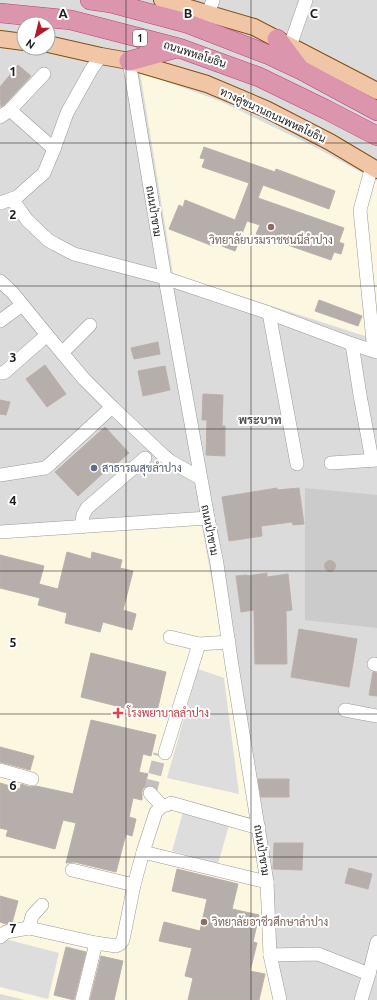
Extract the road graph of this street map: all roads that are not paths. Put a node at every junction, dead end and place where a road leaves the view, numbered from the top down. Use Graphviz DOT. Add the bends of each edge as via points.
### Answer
graph roads {
  1 [pos="90,0"];
  2 [pos="162,0"];
  3 [pos="306,0"];
  4 [pos="210,7"];
  5 [pos="0,13"];
  6 [pos="0,39"];
  7 [pos="16,41"];
  8 [pos="284,42"];
  9 [pos="56,46"];
  10 [pos="178,48"];
  11 [pos="101,56"];
  12 [pos="129,61"];
  13 [pos="299,69"];
  14 [pos="44,74"];
  15 [pos="377,91"];
  16 [pos="377,111"];
  17 [pos="5,114"];
  18 [pos="377,136"];
  19 [pos="54,150"];
  20 [pos="374,168"];
  21 [pos="6,201"];
  22 [pos="165,278"];
  23 [pos="0,281"];
  24 [pos="22,305"];
  25 [pos="269,313"];
  26 [pos="0,322"];
  27 [pos="90,325"];
  28 [pos="46,336"];
  29 [pos="352,344"];
  30 [pos="375,351"];
  31 [pos="62,353"];
  32 [pos="0,373"];
  33 [pos="112,407"];
  34 [pos="145,458"];
  35 [pos="374,460"];
  36 [pos="331,463"];
  37 [pos="297,464"];
  38 [pos="0,475"];
  39 [pos="200,478"];
  40 [pos="208,518"];
  41 [pos="81,527"];
  42 [pos="0,532"];
  43 [pos="170,638"];
  44 [pos="228,642"];
  45 [pos="199,644"];
  46 [pos="346,710"];
  47 [pos="377,716"];
  48 [pos="165,752"];
  49 [pos="0,770"];
  50 [pos="32,779"];
  51 [pos="150,793"];
  52 [pos="166,805"];
  53 [pos="259,828"];
  54 [pos="143,852"];
  55 [pos="72,870"];
  56 [pos="267,882"];
  57 [pos="134,886"];
  58 [pos="42,905"];
  59 [pos="29,928"];
  60 [pos="2,934"];
  61 [pos="96,942"];
  62 [pos="377,942"];
  63 [pos="270,956"];
  64 [pos="369,974"];
  65 [pos="82,1000"];
  66 [pos="280,1000"];
  67 [pos="361,1000"];
  1 -- 13 [label="highway" via="186,23 275,57"];
  2 -- 4 [label="main road"];
  3 -- 8 [label="street"];
  4 -- 8 [label="main road"];
  5 -- 10 [label="highway, ถนนพหลโยธิน / 1" via="71,20"];
  6 -- 7 [label="main road"];
  8 -- 13 [label="highway"];
  8 -- 15 [label="main road"];
  9 -- 11 [label="main road, ทางคู่ขนานถนนพหลโยธิน / 1"];
  10 -- 12 [label="highway"];
  10 -- 18 [label="highway, ถนนพหลโยธิน / 1" via="259,77"];
  11 -- 12 [label="main road, ทางคู่ขนานถนนพหลโยธิน / 1"];
  11 -- 19 [label="street" via="67,113"];
  12 -- 20 [label="main road, ทางคู่ขนานถนนพหลโยธิน / 1" via="207,84 330,142"];
  12 -- 22 [label="street, ถนนป่าขาม"];
  13 -- 16 [label="highway"];
  14 -- 17 [label="street"];
  17 -- 19 [label="street"];
  19 -- 21 [label="street" via="44,173 17,197"];
  20 -- 30 [label="street" via="360,210"];
  21 -- 22 [label="street" via="48,240 74,254"];
  22 -- 25 [label="street"];
  22 -- 39 [label="street, ถนนป่าขาม"];
  23 -- 24 [label="street"];
  24 -- 26 [label="street"];
  24 -- 28 [label="street"];
  25 -- 29 [label="street"];
  25 -- 37 [label="street"];
  27 -- 31 [label="street"];
  28 -- 31 [label="street"];
  28 -- 32 [label="street" via="6,371"];
  29 -- 30 [label="street"];
  29 -- 35 [label="street"];
  31 -- 33 [label="street"];
  33 -- 38 [label="street" via="45,468"];
  33 -- 39 [label="street" via="170,461"];
  34 -- 41 [label="street" via="87,508"];
  35 -- 36 [label="street"];
  39 -- 40 [label="street, ถนนป่าขาม"];
  40 -- 41 [label="street"];
  40 -- 44 [label="street, ถนนป่าขาม"];
  41 -- 42 [label="street"];
  43 -- 45 [label="street"];
  44 -- 45 [label="street"];
  44 -- 53 [label="street, ถนนป่าขาม"];
  45 -- 48 [label="street"];
  46 -- 47 [label="street"];
  49 -- 50 [label="street"];
  51 -- 52 [label="street"];
  52 -- 53 [label="street"];
  52 -- 54 [label="street" via="156,812"];
  53 -- 56 [label="street, ถนนป่าขาม"];
  54 -- 56 [label="street"];
  54 -- 57 [label="street"];
  55 -- 57 [label="street"];
  56 -- 63 [label="street, ถนนป่าขาม"];
  57 -- 61 [label="street" via="123,940 116,946"];
  58 -- 59 [label="street" via="32,916"];
  59 -- 60 [label="street"];
  59 -- 61 [label="street"];
  61 -- 65 [label="street"];
  62 -- 64 [label="street"];
  63 -- 64 [label="street" via="318,954"];
  63 -- 66 [label="street, ถนนป่าขาม"];
  64 -- 67 [label="street"];
}
